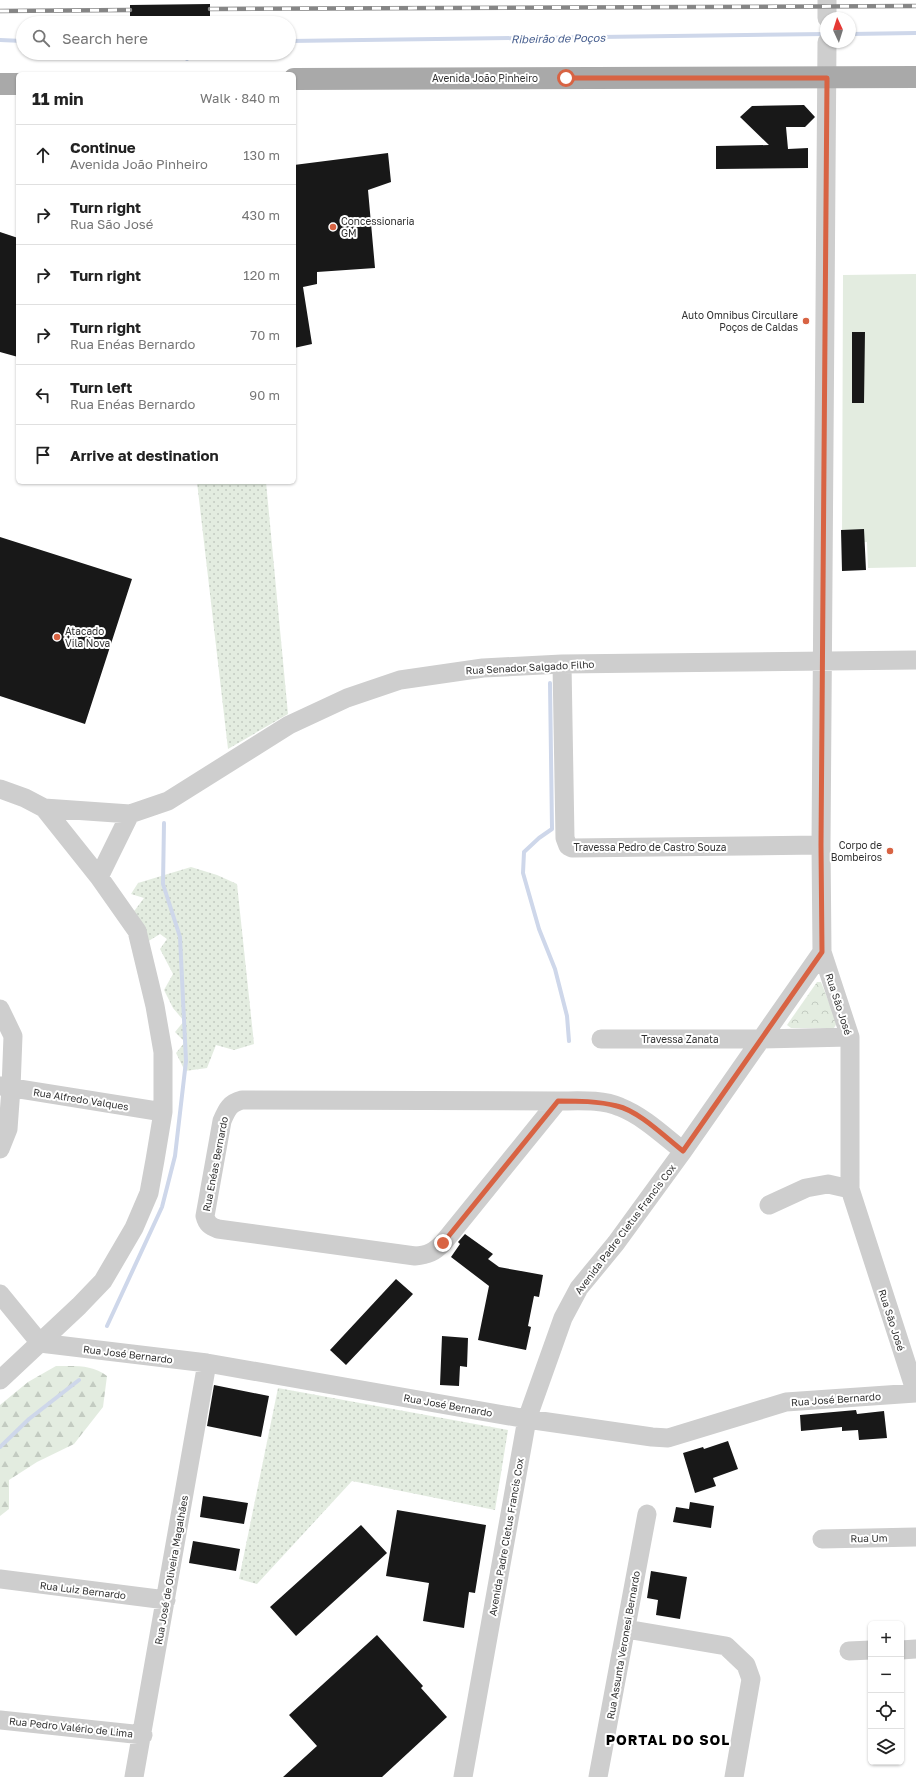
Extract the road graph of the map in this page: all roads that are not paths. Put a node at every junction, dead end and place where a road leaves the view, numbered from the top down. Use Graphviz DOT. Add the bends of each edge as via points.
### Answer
graph roads {
  1 [pos="827,60"];
  2 [pos="916,77"];
  3 [pos="296,79"];
  4 [pos="0,84"];
  5 [pos="16,84"];
  6 [pos="822,660"];
  7 [pos="916,660"];
  8 [pos="562,664"];
  9 [pos="0,789"];
  10 [pos="44,808"];
  11 [pos="130,814"];
  12 [pos="821,845"];
  13 [pos="99,876"];
  14 [pos="822,952"];
  15 [pos="0,1009"];
  16 [pos="850,1037"];
  17 [pos="600,1040"];
  18 [pos="760,1040"];
  19 [pos="6,1087"];
  20 [pos="558,1101"];
  21 [pos="163,1112"];
  22 [pos="0,1149"];
  23 [pos="683,1151"];
  24 [pos="850,1189"];
  25 [pos="769,1205"];
  26 [pos="0,1294"];
  27 [pos="40,1343"];
  28 [pos="207,1363"];
  29 [pos="0,1380"];
  30 [pos="916,1393"];
  31 [pos="527,1419"];
  32 [pos="647,1514"];
  33 [pos="916,1537"];
  34 [pos="822,1539"];
  35 [pos="0,1580"];
  36 [pos="166,1600"];
  37 [pos="626,1629"];
  38 [pos="916,1649"];
  39 [pos="868,1650"];
  40 [pos="904,1650"];
  41 [pos="849,1651"];
  42 [pos="0,1720"];
  43 [pos="143,1735"];
  44 [pos="134,1777"];
  45 [pos="463,1777"];
  46 [pos="598,1777"];
  47 [pos="734,1777"];
  1 -- 2 [label="main road, Avenida João Pinheiro"];
  1 -- 3 [label="main road, Avenida João Pinheiro"];
  1 -- 6 [label="street, Rua São José"];
  4 -- 5 [label="main road"];
  6 -- 7 [label="street, Rua Senador Salgado Filho"];
  6 -- 8 [label="street, Rua Senador Salgado Filho"];
  6 -- 12 [label="street, Rua São José"];
  8 -- 11 [label="street, Rua Senador Salgado Filho" via="483,668 400,680 347,698 289,724 168,801"];
  8 -- 12 [label="street, Travessa Pedro de Castro Souza" via="565,838 568,846 572,848"];
  9 -- 10 [label="street"];
  10 -- 11 [label="street"];
  10 -- 13 [label="street"];
  11 -- 13 [label="street"];
  12 -- 14 [label="street, Rua São José"];
  13 -- 21 [label="street" via="137,931 163,1052"];
  14 -- 16 [label="street, Rua São José"];
  14 -- 18 [label="street, Avenida Padre Cletus Francis Cox"];
  15 -- 19 [label="street" via="13,1036"];
  16 -- 18 [label="street, Travessa Zanata"];
  16 -- 24 [label="street, Rua São José"];
  17 -- 18 [label="street, Travessa Zanata"];
  18 -- 23 [label="street, Avenida Padre Cletus Francis Cox"];
  19 -- 21 [label="street, Rua Alfredo Valques"];
  19 -- 22 [label="street" via="8,1128"];
  20 -- 20 [label="street, Rua Enéas Bernardo" via="234,1102 227,1108 222,1120 206,1222 218,1229 415,1256 426,1255 443,1243"];
  20 -- 23 [label="street, Rua Enéas Bernardo" via="618,1106 639,1117"];
  21 -- 27 [label="street" via="149,1193 134,1228 103,1281"];
  23 -- 31 [label="street, Avenida Padre Cletus Francis Cox" via="616,1243 579,1288 563,1318"];
  24 -- 25 [label="street" via="828,1184 806,1188"];
  24 -- 30 [label="street, Rua São José"];
  26 -- 27 [label="street"];
  27 -- 28 [label="street, Rua José Bernardo"];
  27 -- 29 [label="street"];
  28 -- 31 [label="street, Rua José Bernardo"];
  28 -- 36 [label="street, Rua José de Oliveira Magalhães"];
  30 -- 31 [label="street, Rua José Bernardo" via="786,1402 668,1438"];
  31 -- 45 [label="street, Avenida Padre Cletus Francis Cox"];
  32 -- 37 [label="street, Rua Assunta Veronesi Bernardo"];
  33 -- 34 [label="street, Rua Um"];
  35 -- 36 [label="street, Rua Luiz Bernardo"];
  36 -- 43 [label="street, Rua José de Oliveira Magalhães"];
  37 -- 46 [label="street, Rua Assunta Veronesi Bernardo"];
  37 -- 47 [label="street" via="726,1646 746,1665 751,1679"];
  38 -- 40 [label="street"];
  39 -- 41 [label="street"];
  42 -- 43 [label="street, Rua Pedro Valério de Lima"];
  43 -- 44 [label="street, Rua José de Oliveira Magalhães"];
}
